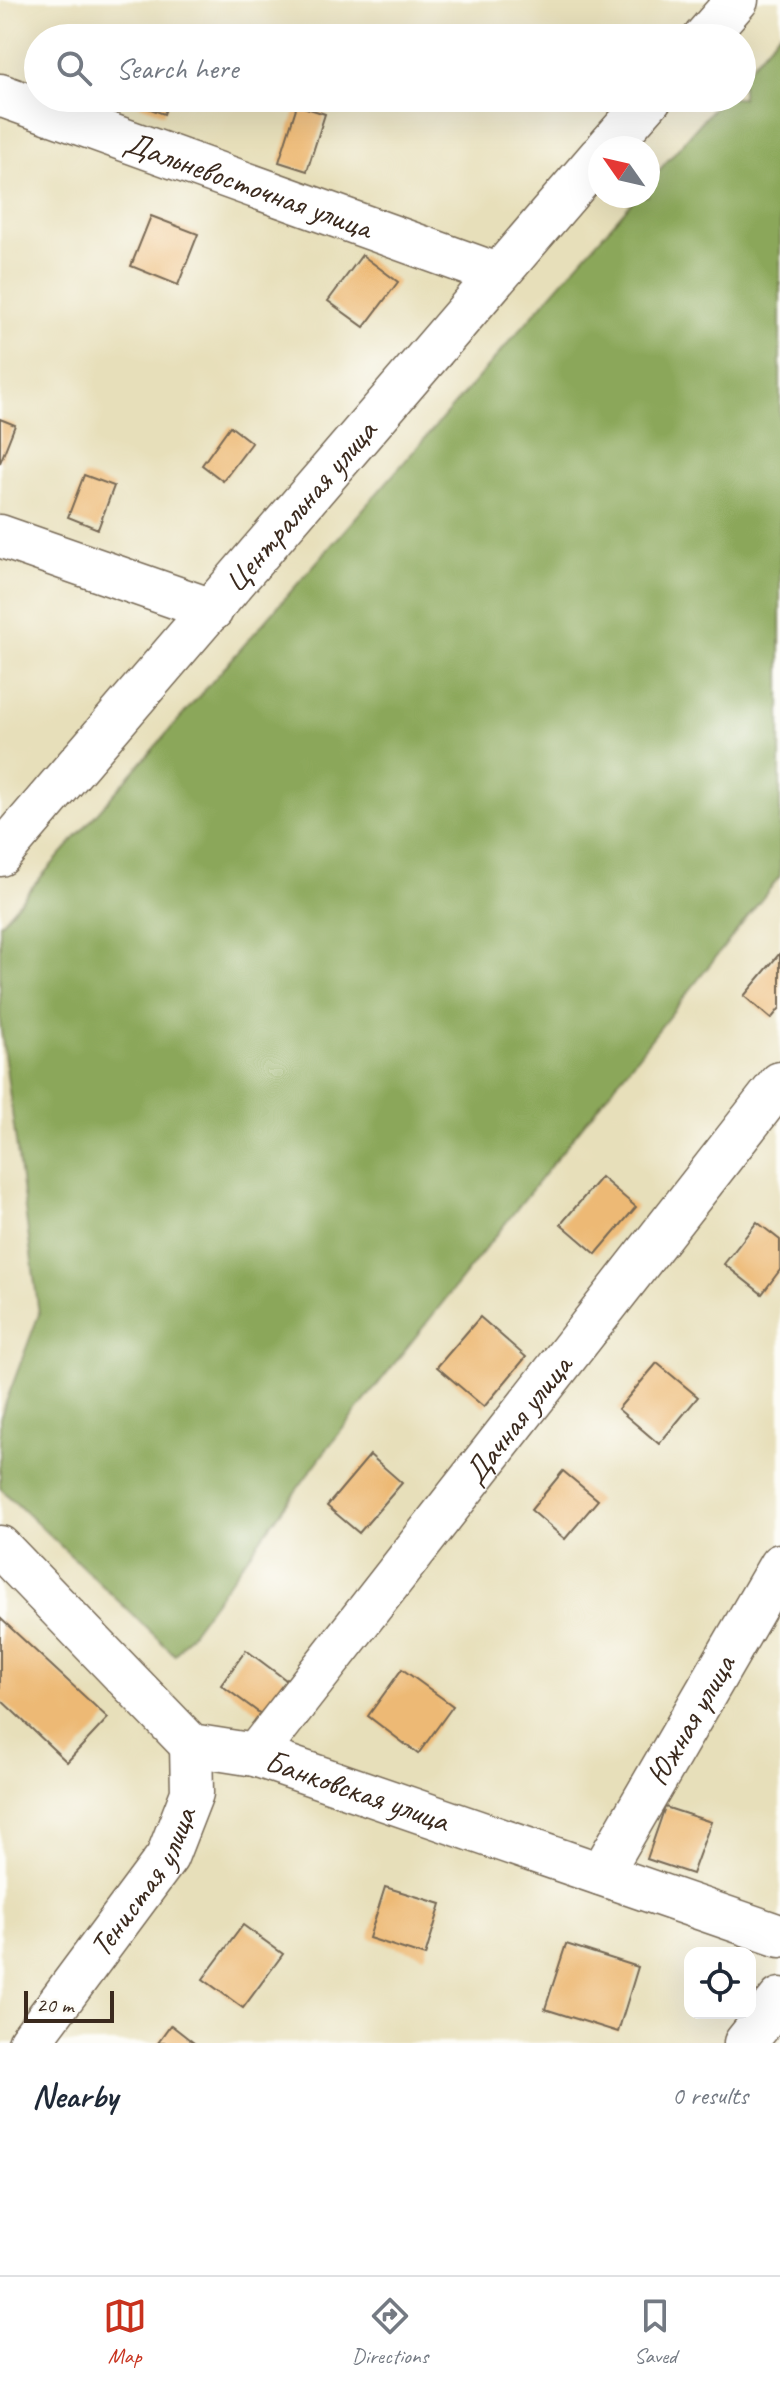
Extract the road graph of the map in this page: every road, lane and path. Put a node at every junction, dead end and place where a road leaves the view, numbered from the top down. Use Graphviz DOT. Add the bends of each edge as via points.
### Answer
graph roads {
  1 [pos="737,0"];
  2 [pos="716,24"];
  3 [pos="0,95"];
  4 [pos="24,104"];
  5 [pos="47,112"];
  6 [pos="639,112"];
  7 [pos="618,136"];
  8 [pos="588,170"];
  9 [pos="497,274"];
  10 [pos="0,536"];
  11 [pos="212,610"];
  12 [pos="0,855"];
  13 [pos="780,1083"];
  14 [pos="0,1547"];
  15 [pos="780,1565"];
  16 [pos="191,1745"];
  17 [pos="255,1755"];
  18 [pos="601,1874"];
  19 [pos="780,1936"];
  20 [pos="780,1999"];
  21 [pos="29,2043"];
  22 [pos="745,2043"];
  1 -- 2 [label="street"];
  3 -- 4 [label="street, Дальневосточная улица"];
  5 -- 9 [label="street, Дальневосточная улица"];
  6 -- 7 [label="street"];
  8 -- 9 [label="street, Центральная улица"];
  9 -- 11 [label="street, Центральная улица"];
  10 -- 11 [label="street"];
  11 -- 12 [label="street, Центральная улица"];
  13 -- 17 [label="street, Дачная улица"];
  14 -- 16 [label="street"];
  15 -- 18 [label="street, Южная улица"];
  16 -- 17 [label="street, Банковская улица"];
  16 -- 21 [label="street, Тенистая улица" via="192,1793 167,1857"];
  17 -- 18 [label="street, Банковская улица"];
  18 -- 19 [label="street, Банковская улица"];
  20 -- 22 [label="street"];
}
